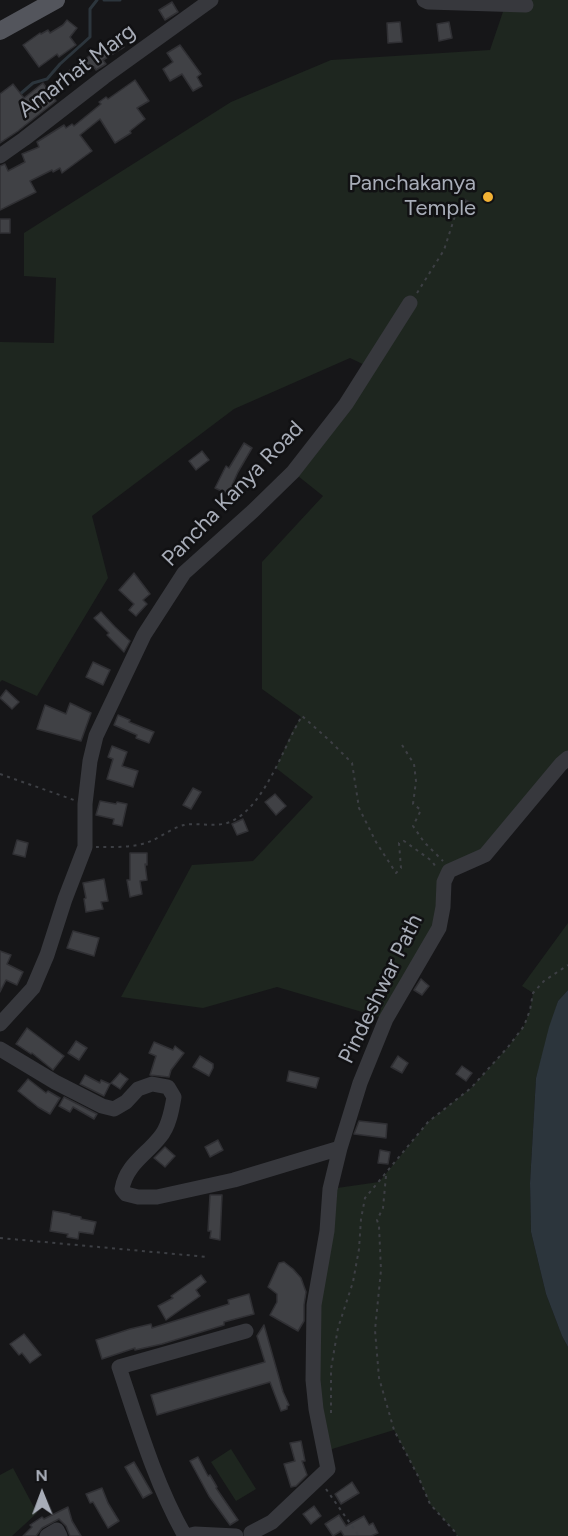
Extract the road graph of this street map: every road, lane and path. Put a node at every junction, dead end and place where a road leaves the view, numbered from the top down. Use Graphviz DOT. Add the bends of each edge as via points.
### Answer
graph roads {
  1 [pos="56,0"];
  2 [pos="211,0"];
  3 [pos="424,0"];
  4 [pos="526,5"];
  5 [pos="0,32"];
  6 [pos="0,156"];
  7 [pos="455,216"];
  8 [pos="410,303"];
  9 [pos="402,745"];
  10 [pos="568,758"];
  11 [pos="0,774"];
  12 [pos="85,804"];
  13 [pos="85,847"];
  14 [pos="446,877"];
  15 [pos="568,965"];
  16 [pos="0,1024"];
  17 [pos="0,1048"];
  18 [pos="340,1148"];
  19 [pos="386,1174"];
  20 [pos="0,1238"];
  21 [pos="208,1257"];
  22 [pos="246,1332"];
  23 [pos="331,1412"];
  24 [pos="319,1479"];
  25 [pos="244,1534"];
  26 [pos="47,1536"];
  27 [pos="60,1536"];
  28 [pos="186,1536"];
  29 [pos="359,1536"];
  30 [pos="458,1536"];
  1 -- 5 [label="main road"];
  2 -- 6 [label="street, Amarhat Marg"];
  3 -- 4 [label="street"];
  7 -- 8 [label="path" via="444,250"];
  8 -- 12 [label="street, Pancha Kanya Road" via="346,404 292,472 184,573 144,636 96,736"];
  9 -- 14 [label="path" via="414,764 413,804 421,810 413,826 442,858"];
  10 -- 14 [label="street" via="485,855"];
  11 -- 12 [label="path"];
  12 -- 13 [label="street, Pancha Kanya Road"];
  13 -- 14 [label="path" via="149,843 184,825 230,822 257,799 302,716 352,763 359,808 396,873 401,868 399,843 404,841 432,861"];
  13 -- 16 [label="street, Pancha Kanya Road" via="33,988"];
  14 -- 18 [label="street, Pindeshwar Path" via="439,928 386,1019"];
  15 -- 19 [label="path" via="533,993 524,1026 471,1088 428,1122"];
  17 -- 18 [label="street" via="55,1082 114,1109 138,1089 152,1084 168,1087 174,1097 162,1135 132,1165 124,1179 122,1189 126,1194 157,1197 178,1193"];
  18 -- 24 [label="street, Pindeshwar Path" via="330,1189 314,1305 312,1380 328,1469"];
  19 -- 23 [label="path" via="365,1198 359,1249 331,1369"];
  19 -- 30 [label="path" via="383,1208 377,1220 381,1270 375,1330 379,1378 394,1430 430,1504"];
  20 -- 21 [label="path"];
  22 -- 28 [label="street" via="118,1367 148,1455 170,1509"];
  24 -- 25 [label="street" via="272,1522"];
  24 -- 29 [label="path"];
  25 -- 28 [label="street"];
  26 -- 27 [label="street" via="57,1530"];
}
